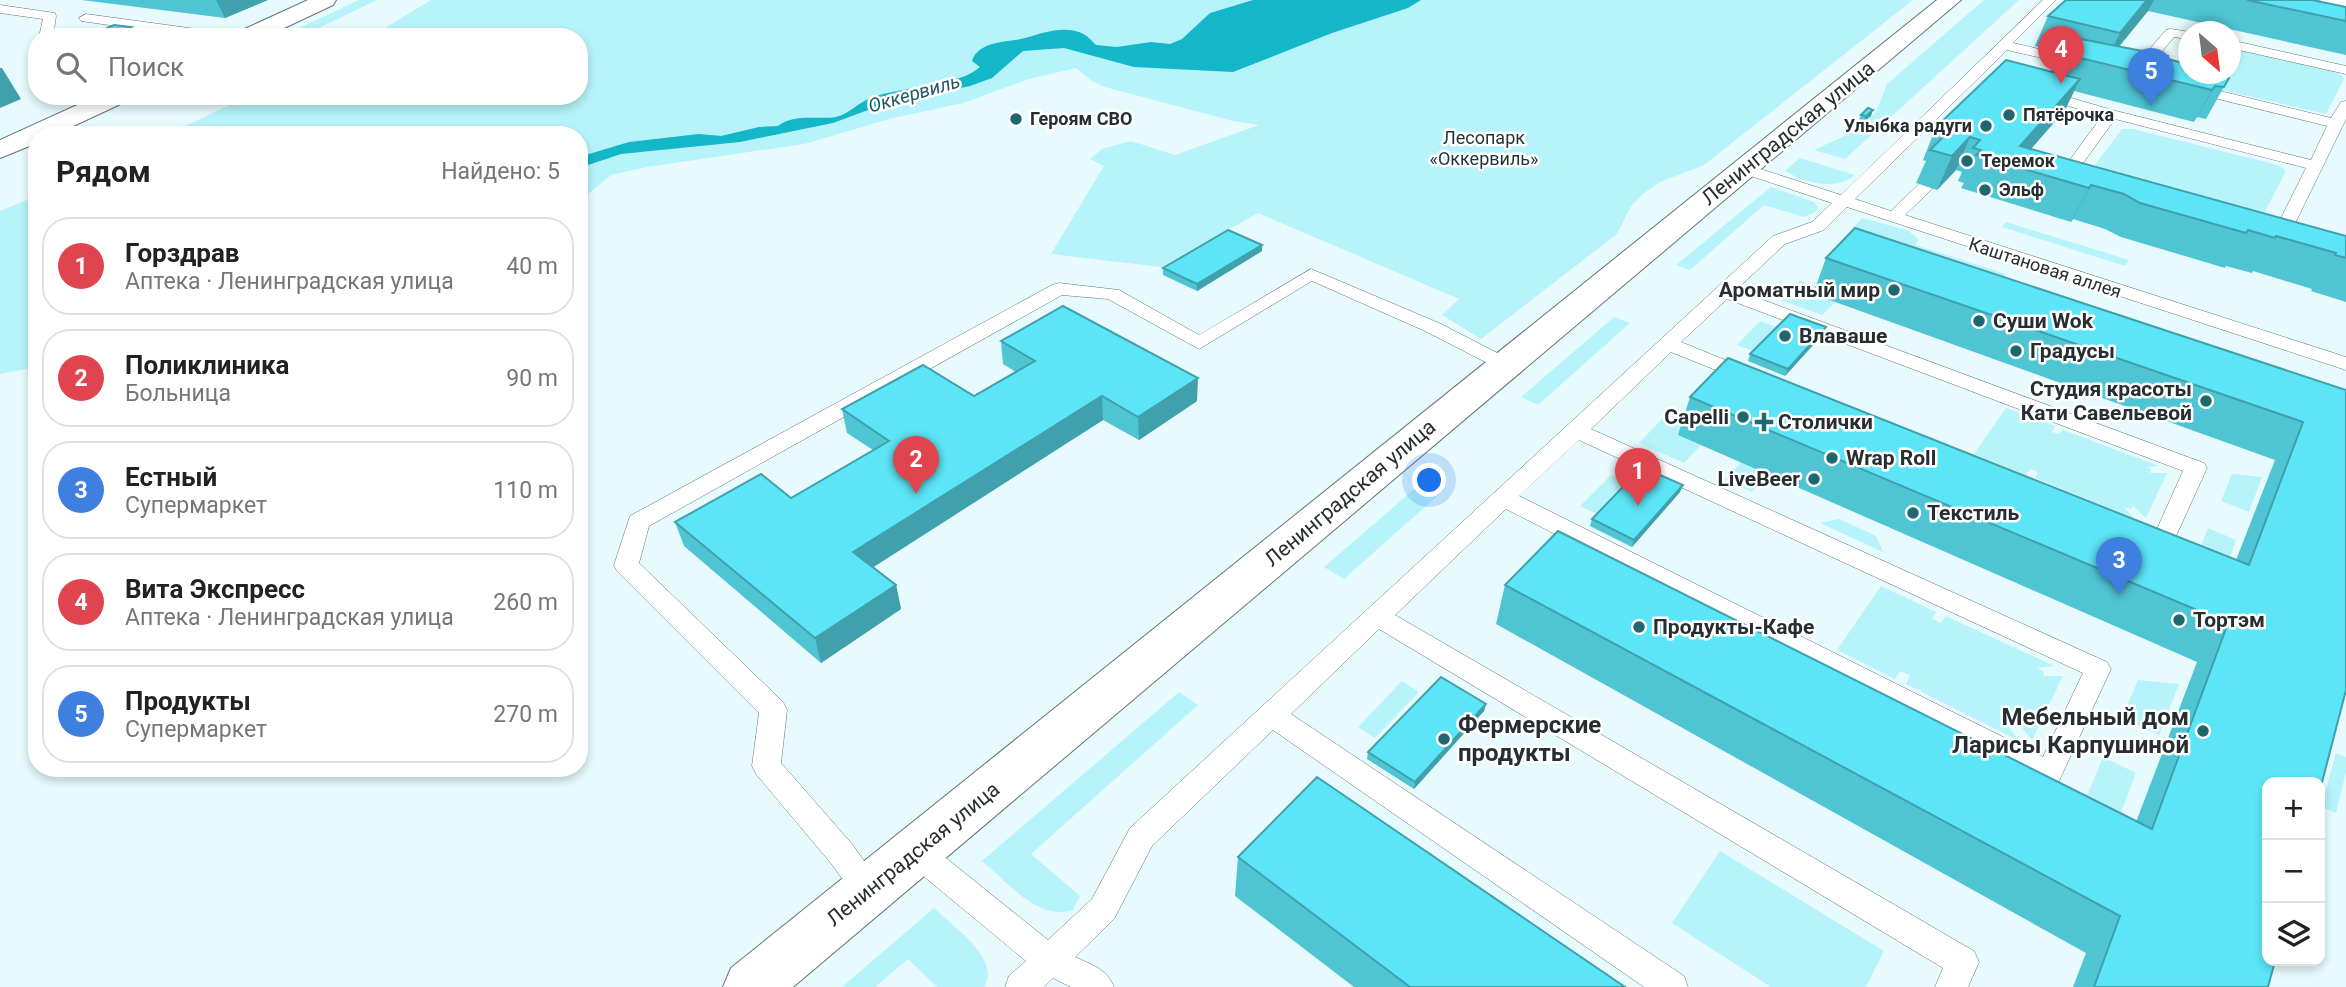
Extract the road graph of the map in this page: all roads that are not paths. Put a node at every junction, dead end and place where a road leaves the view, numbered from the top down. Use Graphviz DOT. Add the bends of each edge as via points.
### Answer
graph roads {
  1 [pos="325,0"];
  2 [pos="347,0"];
  3 [pos="1950,0"];
  4 [pos="2050,0"];
  5 [pos="2326,0"];
  6 [pos="2346,4"];
  7 [pos="0,9"];
  8 [pos="86,18"];
  9 [pos="48,28"];
  10 [pos="162,28"];
  11 [pos="271,28"];
  12 [pos="276,28"];
  13 [pos="2178,33"];
  14 [pos="2003,46"];
  15 [pos="2241,46"];
  16 [pos="2096,66"];
  17 [pos="2346,70"];
  18 [pos="1973,75"];
  19 [pos="2135,75"];
  20 [pos="1996,81"];
  21 [pos="2175,85"];
  22 [pos="2023,89"];
  23 [pos="98,105"];
  24 [pos="126,105"];
  25 [pos="2346,105"];
  26 [pos="2111,114"];
  27 [pos="52,126"];
  28 [pos="82,126"];
  29 [pos="2339,130"];
  30 [pos="28,137"];
  31 [pos="0,150"];
  32 [pos="28,150"];
  33 [pos="0,162"];
  34 [pos="2317,166"];
  35 [pos="1745,169"];
  36 [pos="1926,186"];
  37 [pos="2090,188"];
  38 [pos="1844,200"];
  39 [pos="1895,216"];
  40 [pos="2251,234"];
  41 [pos="1724,292"];
  42 [pos="1668,344"];
  43 [pos="2346,364"];
  44 [pos="1506,365"];
  45 [pos="1771,385"];
  46 [pos="1576,430"];
  47 [pos="1504,498"];
  48 [pos="2126,526"];
  49 [pos="1377,616"];
  50 [pos="1272,715"];
  51 [pos="915,851"];
  52 [pos="869,890"];
  53 [pos="1049,960"];
  54 [pos="751,987"];
  55 [pos="1021,987"];
  56 [pos="1098,987"];
  57 [pos="1672,987"];
  58 [pos="1951,987"];
  1 -- 11 [label="street"];
  2 -- 12 [label="street"];
  3 -- 35 [label="street, Ленинградская улица"];
  4 -- 14 [label="lane"];
  5 -- 6 [label="lane"];
  7 -- 9 [label="lane" via="50,16"];
  8 -- 10 [label="lane"];
  13 -- 19 [label="lane" via="2171,33"];
  14 -- 16 [label="lane"];
  14 -- 18 [label="lane"];
  15 -- 17 [label="lane"];
  18 -- 20 [label="lane"];
  18 -- 38 [label="lane"];
  21 -- 29 [label="lane"];
  22 -- 26 [label="lane"];
  23 -- 27 [label="street"];
  24 -- 28 [label="street"];
  25 -- 29 [label="lane"];
  26 -- 34 [label="lane"];
  26 -- 37 [label="lane" via="2063,180"];
  29 -- 34 [label="lane"];
  30 -- 31 [label="street"];
  32 -- 33 [label="street"];
  34 -- 40 [label="lane" via="2278,242"];
  35 -- 38 [label="lane, Каштановая аллея"];
  35 -- 44 [label="street, Ленинградская улица"];
  36 -- 39 [label="lane"];
  38 -- 39 [label="lane, Каштановая аллея"];
  38 -- 41 [label="lane" via="1818,226 1779,240"];
  39 -- 43 [label="lane, Каштановая аллея"];
  41 -- 42 [label="lane"];
  41 -- 48 [label="lane" via="2196,468 2163,541"];
  42 -- 45 [label="lane"];
  42 -- 46 [label="lane"];
  44 -- 51 [label="street, Ленинградская улица"];
  44 -- 52 [label="lane" via="1311,274 1199,343 1112,294 1059,289 638,522 626,565 774,709 765,766"];
  46 -- 47 [label="lane"];
  46 -- 47 [label="lane" via="2098,669 2049,773"];
  47 -- 49 [label="lane"];
  49 -- 50 [label="lane"];
  49 -- 58 [label="lane" via="1963,962"];
  50 -- 53 [label="lane" via="1142,837 1103,909"];
  50 -- 57 [label="lane"];
  51 -- 52 [label="street, Ленинградская улица"];
  51 -- 53 [label="lane"];
  52 -- 54 [label="street, Ленинградская улица"];
  53 -- 55 [label="lane"];
  53 -- 56 [label="lane"];
}
